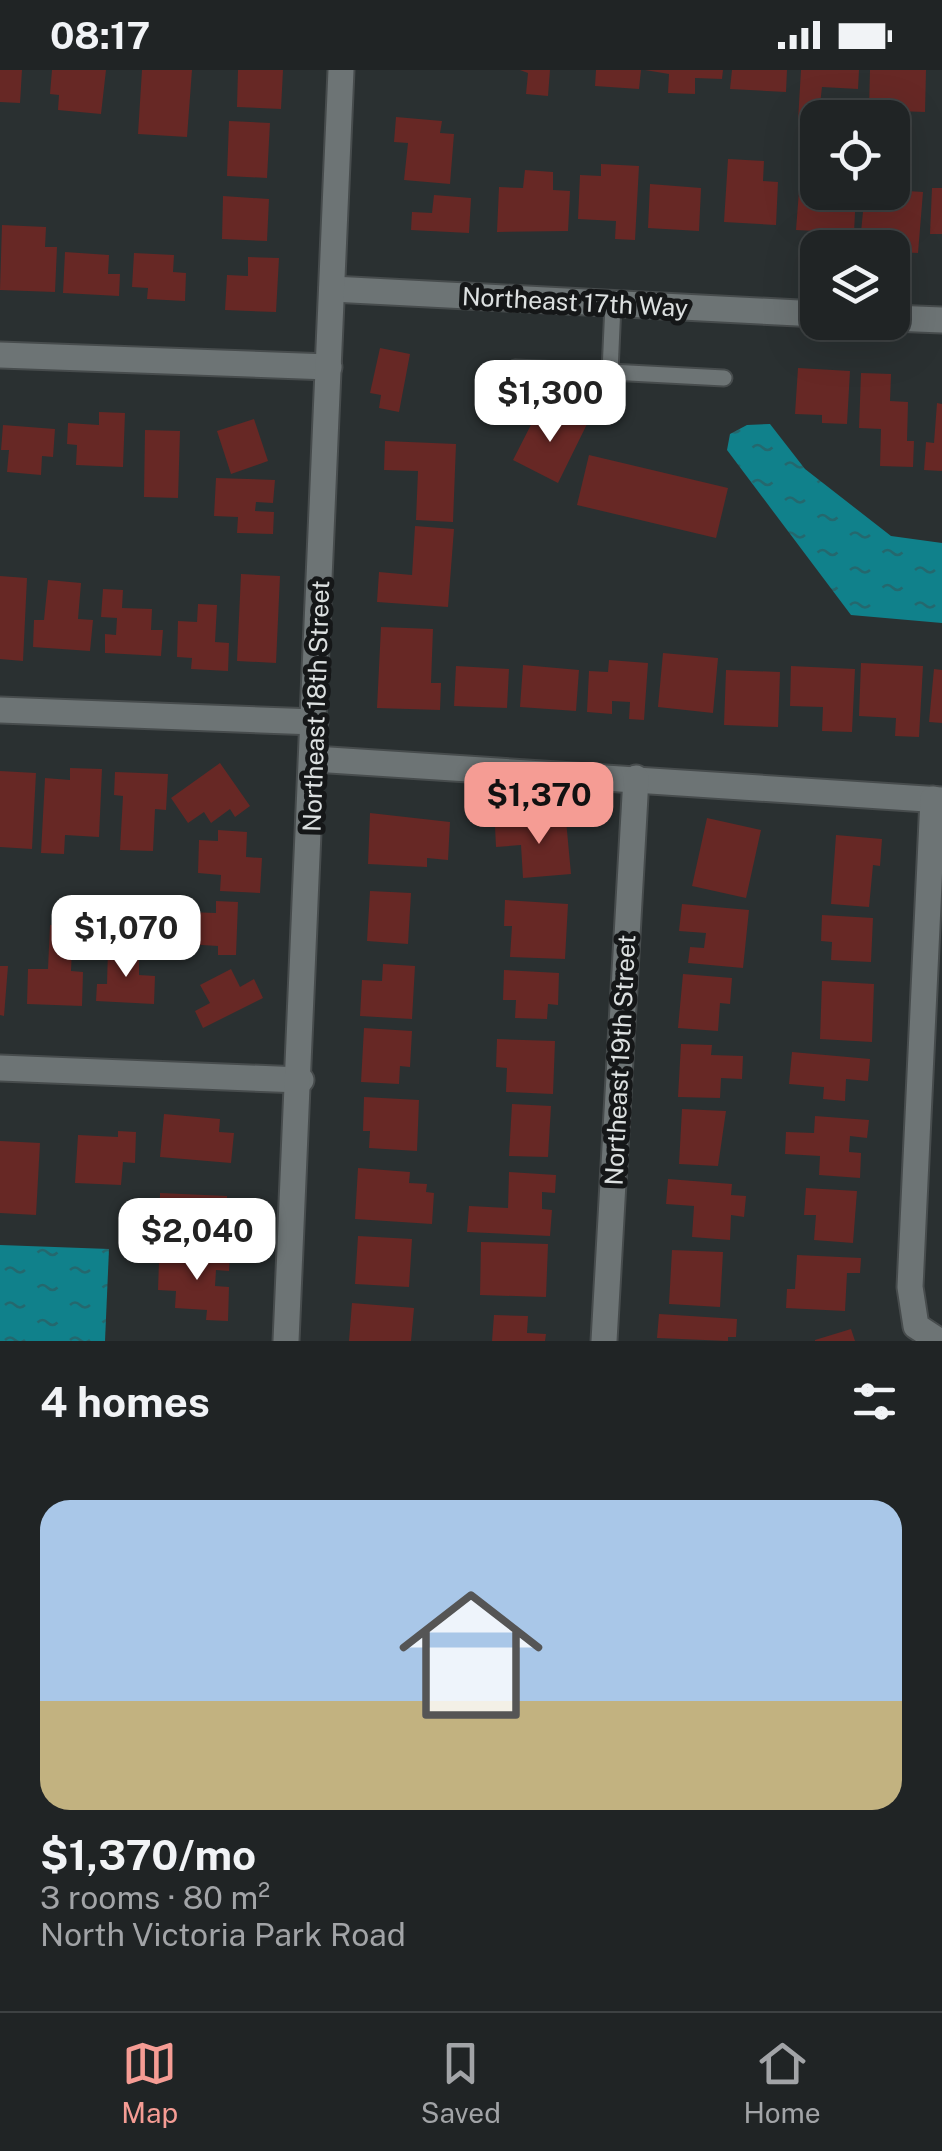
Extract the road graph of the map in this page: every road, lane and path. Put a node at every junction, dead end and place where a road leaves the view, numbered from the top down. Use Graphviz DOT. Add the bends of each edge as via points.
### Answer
graph roads {
  1 [pos="341,70"];
  2 [pos="332,289"];
  3 [pos="613,304"];
  4 [pos="800,313"];
  5 [pos="910,319"];
  6 [pos="942,320"];
  7 [pos="0,355"];
  8 [pos="329,367"];
  9 [pos="516,368"];
  10 [pos="610,372"];
  11 [pos="724,378"];
  12 [pos="0,710"];
  13 [pos="315,722"];
  14 [pos="314,759"];
  15 [pos="636,778"];
  16 [pos="937,799"];
  17 [pos="0,1068"];
  18 [pos="301,1080"];
  19 [pos="286,1341"];
  20 [pos="604,1341"];
  21 [pos="939,1341"];
  1 -- 2 [label="street, Northeast 18th Street"];
  2 -- 3 [label="street, Northeast 17th Way"];
  2 -- 8 [label="street, Northeast 18th Street"];
  3 -- 4 [label="street, Northeast 17th Way"];
  3 -- 10 [label="lane"];
  5 -- 6 [label="street"];
  7 -- 8 [label="street"];
  8 -- 13 [label="street, Northeast 18th Street"];
  9 -- 10 [label="lane"];
  10 -- 11 [label="lane"];
  12 -- 13 [label="street"];
  13 -- 14 [label="street, Northeast 18th Street"];
  14 -- 15 [label="street"];
  14 -- 18 [label="street, Northeast 18th Street"];
  15 -- 16 [label="street"];
  15 -- 20 [label="street, Northeast 19th Street"];
  16 -- 21 [label="street" via="910,1288 916,1326"];
  17 -- 18 [label="street"];
  18 -- 19 [label="street, Northeast 18th Street"];
}
